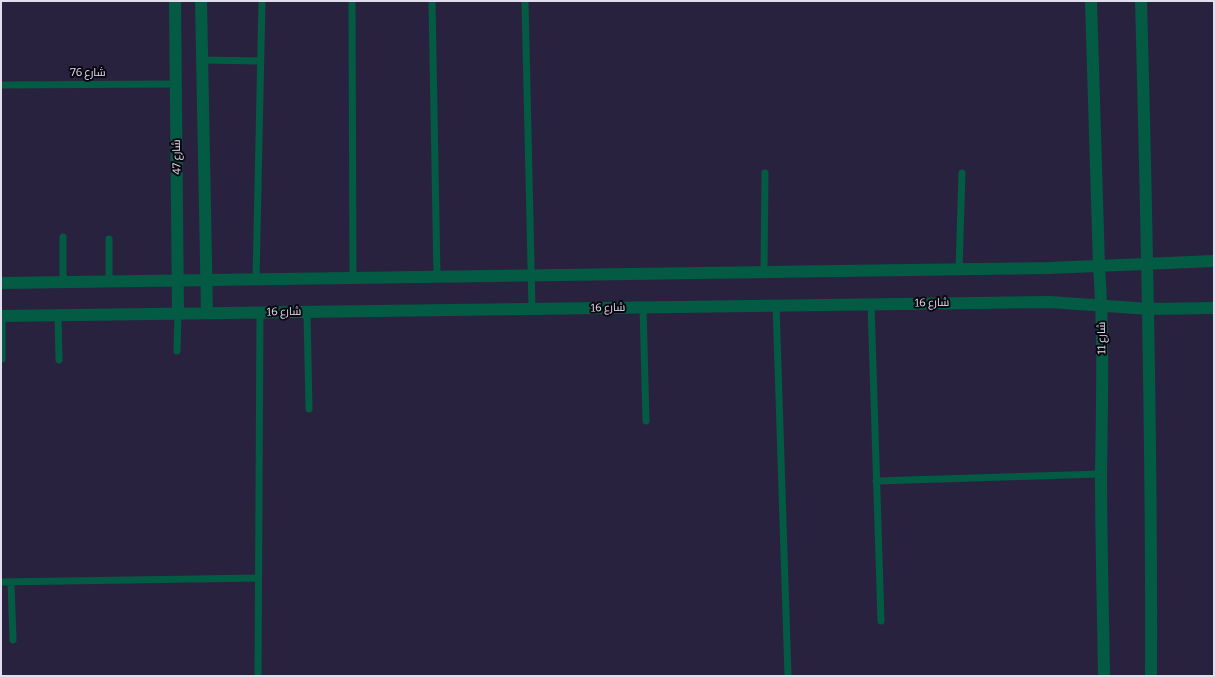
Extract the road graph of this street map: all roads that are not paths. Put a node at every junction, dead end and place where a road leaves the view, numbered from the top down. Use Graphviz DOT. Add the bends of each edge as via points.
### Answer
graph roads {
  1 [pos="175,1"];
  2 [pos="200,1"];
  3 [pos="262,1"];
  4 [pos="352,1"];
  5 [pos="432,1"];
  6 [pos="525,1"];
  7 [pos="1091,1"];
  8 [pos="1141,1"];
  9 [pos="202,60"];
  10 [pos="260,61"];
  11 [pos="176,84"];
  12 [pos="1,85"];
  13 [pos="765,173"];
  14 [pos="962,173"];
  15 [pos="63,237"];
  16 [pos="109,239"];
  17 [pos="1214,261"];
  18 [pos="1148,263"];
  19 [pos="1099,266"];
  20 [pos="960,270"];
  21 [pos="764,272"];
  22 [pos="531,276"];
  23 [pos="437,277"];
  24 [pos="352,278"];
  25 [pos="256,279"];
  26 [pos="206,280"];
  27 [pos="178,281"];
  28 [pos="63,282"];
  29 [pos="109,282"];
  30 [pos="1,283"];
  31 [pos="871,304"];
  32 [pos="776,305"];
  33 [pos="1102,305"];
  34 [pos="642,307"];
  35 [pos="1214,308"];
  36 [pos="532,309"];
  37 [pos="1149,309"];
  38 [pos="260,312"];
  39 [pos="307,312"];
  40 [pos="178,313"];
  41 [pos="207,313"];
  42 [pos="58,315"];
  43 [pos="2,316"];
  44 [pos="177,351"];
  45 [pos="2,358"];
  46 [pos="59,360"];
  47 [pos="309,409"];
  48 [pos="646,421"];
  49 [pos="1101,474"];
  50 [pos="876,481"];
  51 [pos="258,578"];
  52 [pos="1,582"];
  53 [pos="11,582"];
  54 [pos="881,621"];
  55 [pos="13,640"];
  56 [pos="258,676"];
  57 [pos="788,676"];
  58 [pos="1104,676"];
  59 [pos="1151,676"];
  1 -- 11 [label="street, شارع 47"];
  2 -- 9 [label="street"];
  3 -- 10 [label="lane"];
  4 -- 24 [label="lane"];
  5 -- 23 [label="lane"];
  6 -- 22 [label="lane"];
  7 -- 19 [label="street, شارع 11"];
  8 -- 18 [label="street"];
  9 -- 10 [label="lane"];
  9 -- 26 [label="street"];
  10 -- 25 [label="lane"];
  11 -- 12 [label="lane, شارع 76"];
  11 -- 27 [label="street, شارع 47"];
  13 -- 21 [label="lane"];
  14 -- 20 [label="lane"];
  15 -- 28 [label="lane"];
  16 -- 29 [label="lane"];
  17 -- 18 [label="street"];
  18 -- 19 [label="street"];
  18 -- 37 [label="street"];
  19 -- 20 [label="street"];
  19 -- 33 [label="street, شارع 11"];
  20 -- 21 [label="street"];
  21 -- 22 [label="street"];
  22 -- 23 [label="street"];
  22 -- 36 [label="lane"];
  23 -- 24 [label="street"];
  24 -- 25 [label="street"];
  25 -- 26 [label="street"];
  26 -- 27 [label="street"];
  26 -- 41 [label="street"];
  27 -- 29 [label="street"];
  27 -- 40 [label="street, شارع 47"];
  28 -- 29 [label="street"];
  28 -- 30 [label="street"];
  31 -- 32 [label="street, شارع 16"];
  31 -- 33 [label="street, شارع 16" via="1050,302"];
  31 -- 50 [label="lane"];
  32 -- 34 [label="street, شارع 16"];
  32 -- 57 [label="lane"];
  33 -- 37 [label="street, شارع 16"];
  33 -- 49 [label="street, شارع 11"];
  34 -- 36 [label="street, شارع 16"];
  34 -- 48 [label="lane"];
  35 -- 37 [label="street, شارع 16"];
  36 -- 39 [label="street, شارع 16"];
  37 -- 59 [label="street"];
  38 -- 39 [label="street, شارع 16"];
  38 -- 41 [label="street, شارع 16"];
  38 -- 51 [label="lane"];
  39 -- 47 [label="lane"];
  40 -- 41 [label="street, شارع 16"];
  40 -- 42 [label="street, شارع 16"];
  40 -- 44 [label="lane"];
  42 -- 43 [label="street, شارع 16"];
  42 -- 46 [label="lane"];
  43 -- 45 [label="lane"];
  49 -- 50 [label="lane"];
  49 -- 58 [label="street, شارع 11"];
  50 -- 54 [label="lane"];
  51 -- 53 [label="lane"];
  51 -- 56 [label="lane"];
  52 -- 53 [label="lane"];
  53 -- 55 [label="lane"];
}
